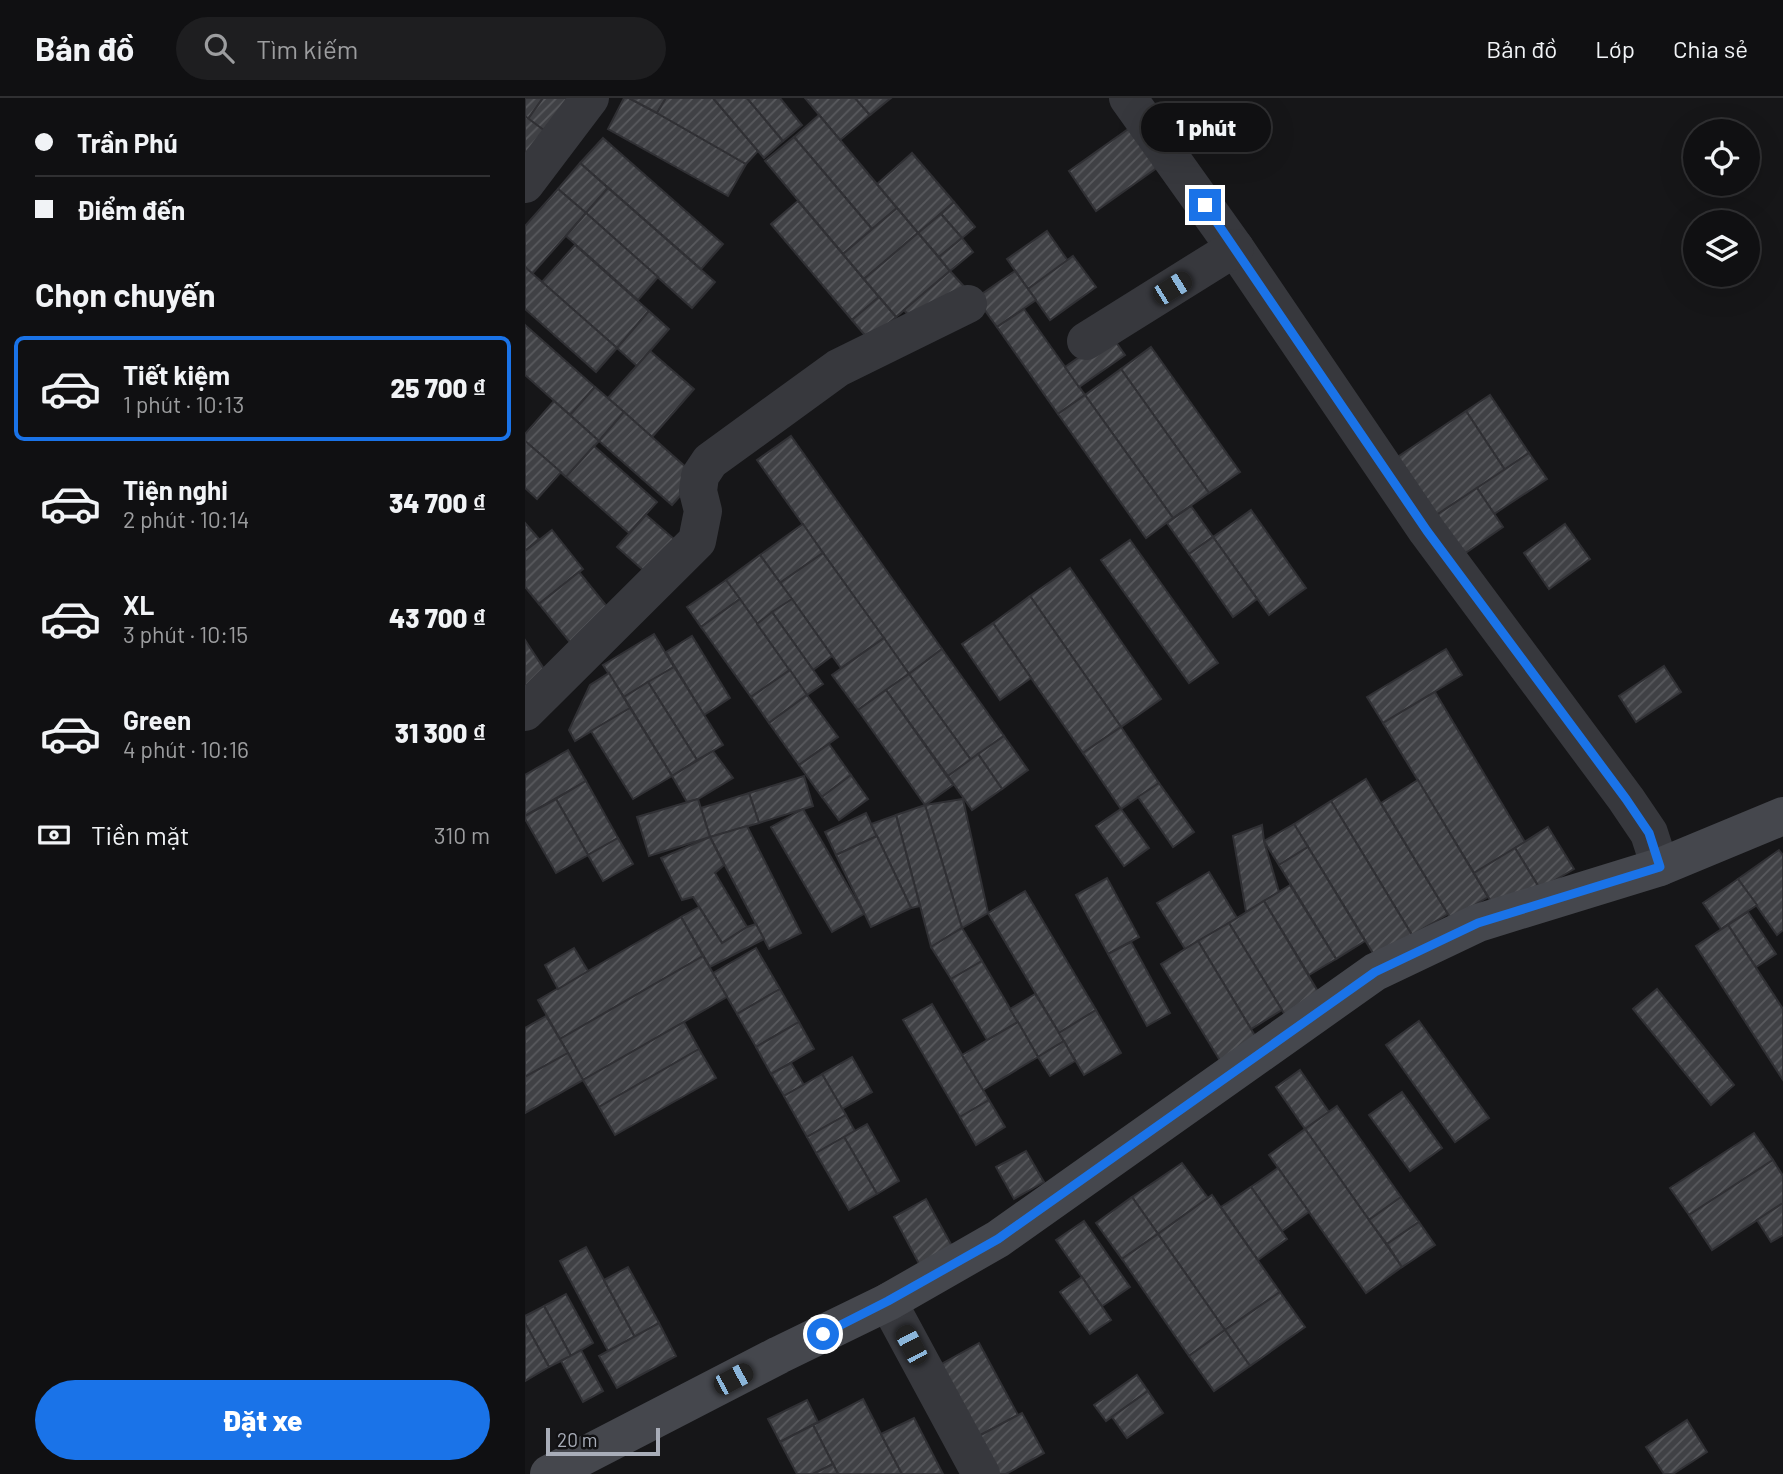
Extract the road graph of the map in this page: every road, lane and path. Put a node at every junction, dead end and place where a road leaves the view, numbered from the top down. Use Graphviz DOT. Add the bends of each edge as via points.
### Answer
graph roads {
  1 [pos="590,98"];
  2 [pos="1128,98"];
  3 [pos="525,184"];
  4 [pos="1235,248"];
  5 [pos="968,304"];
  6 [pos="1086,341"];
  7 [pos="525,712"];
  8 [pos="1783,816"];
  9 [pos="1660,867"];
  10 [pos="888,1301"];
  11 [pos="549,1474"];
  12 [pos="981,1474"];
  1 -- 3 [label="street"];
  2 -- 4 [label="street"];
  4 -- 6 [label="street"];
  4 -- 9 [label="street" via="1427,531 1626,799 1649,833"];
  5 -- 7 [label="street" via="838,368 710,461 700,476 703,511 697,541"];
  8 -- 9 [label="street"];
  9 -- 10 [label="street" via="1478,923 1375,972 998,1239"];
  10 -- 11 [label="street"];
  10 -- 12 [label="street"];
}
